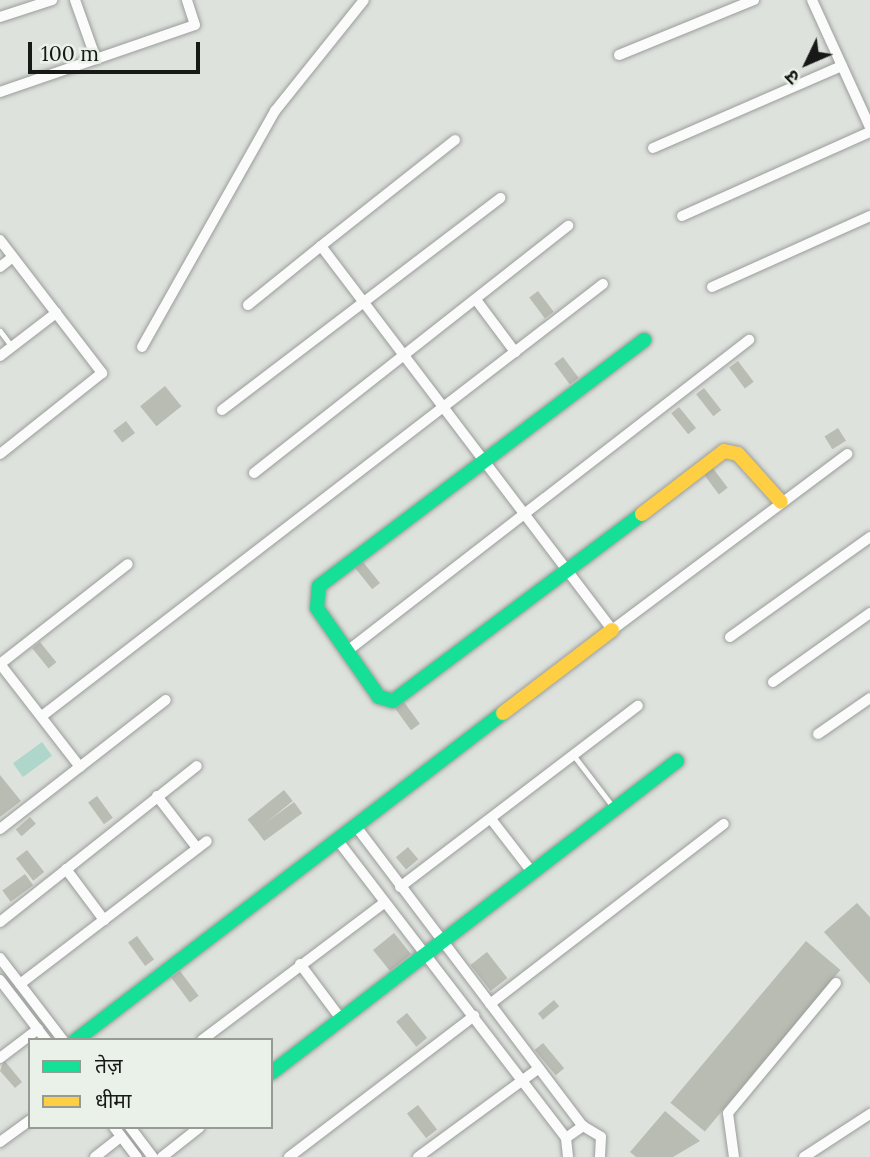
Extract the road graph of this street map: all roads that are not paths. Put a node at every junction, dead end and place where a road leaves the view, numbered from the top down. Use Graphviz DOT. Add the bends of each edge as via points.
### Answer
graph roads {
  1 [pos="52,0"];
  2 [pos="75,0"];
  3 [pos="187,0"];
  4 [pos="365,0"];
  5 [pos="754,0"];
  6 [pos="812,0"];
  7 [pos="0,17"];
  8 [pos="618,55"];
  9 [pos="96,59"];
  10 [pos="842,66"];
  11 [pos="0,92"];
  12 [pos="865,101"];
  13 [pos="870,130"];
  14 [pos="455,140"];
  15 [pos="653,148"];
  16 [pos="500,198"];
  17 [pos="682,216"];
  18 [pos="870,216"];
  19 [pos="568,226"];
  20 [pos="0,240"];
  21 [pos="321,246"];
  22 [pos="13,257"];
  23 [pos="0,267"];
  24 [pos="603,284"];
  25 [pos="712,287"];
  26 [pos="361,300"];
  27 [pos="477,301"];
  28 [pos="248,305"];
  29 [pos="56,313"];
  30 [pos="0,331"];
  31 [pos="644,340"];
  32 [pos="749,340"];
  33 [pos="12,347"];
  34 [pos="142,347"];
  35 [pos="515,352"];
  36 [pos="0,356"];
  37 [pos="403,356"];
  38 [pos="442,408"];
  39 [pos="222,410"];
  40 [pos="0,454"];
  41 [pos="847,454"];
  42 [pos="484,463"];
  43 [pos="254,473"];
  44 [pos="781,502"];
  45 [pos="523,516"];
  46 [pos="870,537"];
  47 [pos="128,564"];
  48 [pos="566,573"];
  49 [pos="870,613"];
  50 [pos="612,631"];
  51 [pos="730,637"];
  52 [pos="346,652"];
  53 [pos="773,682"];
  54 [pos="870,698"];
  55 [pos="166,700"];
  56 [pos="638,706"];
  57 [pos="42,716"];
  58 [pos="818,734"];
  59 [pos="574,755"];
  60 [pos="677,761"];
  61 [pos="197,766"];
  62 [pos="80,767"];
  63 [pos="157,796"];
  64 [pos="614,809"];
  65 [pos="491,819"];
  66 [pos="724,824"];
  67 [pos="0,828"];
  68 [pos="358,829"];
  69 [pos="207,841"];
  70 [pos="339,842"];
  71 [pos="197,848"];
  72 [pos="66,869"];
  73 [pos="533,872"];
  74 [pos="400,887"];
  75 [pos="385,902"];
  76 [pos="104,920"];
  77 [pos="0,922"];
  78 [pos="443,942"];
  79 [pos="427,953"];
  80 [pos="0,958"];
  81 [pos="300,964"];
  82 [pos="0,980"];
  83 [pos="836,983"];
  84 [pos="20,984"];
  85 [pos="490,1004"];
  86 [pos="474,1016"];
  87 [pos="341,1019"];
  88 [pos="38,1029"];
  89 [pos="45,1038"];
  90 [pos="61,1038"];
  91 [pos="79,1038"];
  92 [pos="205,1038"];
  93 [pos="0,1058"];
  94 [pos="539,1068"];
  95 [pos="273,1071"];
  96 [pos="521,1078"];
  97 [pos="870,1114"];
  98 [pos="28,1121"];
  99 [pos="583,1126"];
  100 [pos="132,1129"];
  101 [pos="197,1129"];
  102 [pos="118,1132"];
  103 [pos="566,1138"];
  104 [pos="0,1142"];
  105 [pos="602,1156"];
  106 [pos="95,1157"];
  107 [pos="137,1157"];
  108 [pos="153,1157"];
  109 [pos="162,1157"];
  110 [pos="289,1157"];
  111 [pos="418,1157"];
  112 [pos="568,1157"];
  113 [pos="734,1157"];
  114 [pos="804,1157"];
  1 -- 7 [label="street"];
  2 -- 9 [label="street"];
  3 -- 9 [label="street" via="195,25"];
  4 -- 34 [label="street" via="318,51 275,111"];
  5 -- 8 [label="street"];
  6 -- 10 [label="street"];
  9 -- 11 [label="street"];
  10 -- 12 [label="street"];
  10 -- 15 [label="street"];
  12 -- 13 [label="street"];
  13 -- 17 [label="street"];
  14 -- 21 [label="street"];
  16 -- 26 [label="street"];
  18 -- 25 [label="street"];
  19 -- 27 [label="street"];
  20 -- 22 [label="street"];
  21 -- 26 [label="street"];
  21 -- 28 [label="street"];
  22 -- 23 [label="street"];
  22 -- 29 [label="street"];
  24 -- 35 [label="street"];
  26 -- 37 [label="street"];
  26 -- 39 [label="street"];
  27 -- 35 [label="street"];
  27 -- 37 [label="street"];
  29 -- 33 [label="street"];
  29 -- 40 [label="street" via="102,373"];
  30 -- 33 [label="lane"];
  31 -- 42 [label="street"];
  32 -- 45 [label="street"];
  33 -- 36 [label="street"];
  35 -- 38 [label="street"];
  37 -- 38 [label="street"];
  37 -- 43 [label="street"];
  38 -- 42 [label="street"];
  38 -- 57 [label="street"];
  41 -- 44 [label="street"];
  42 -- 45 [label="street"];
  42 -- 52 [label="street" via="319,586 317,608"];
  44 -- 48 [label="street" via="738,454 724,451"];
  44 -- 50 [label="street"];
  45 -- 48 [label="street"];
  45 -- 52 [label="street"];
  46 -- 51 [label="street"];
  47 -- 57 [label="street" via="0,664"];
  48 -- 50 [label="street"];
  48 -- 52 [label="street" via="393,701 379,697"];
  49 -- 53 [label="street"];
  50 -- 68 [label="street"];
  54 -- 58 [label="street"];
  55 -- 62 [label="street"];
  56 -- 59 [label="street"];
  57 -- 62 [label="street"];
  59 -- 64 [label="lane"];
  59 -- 65 [label="street"];
  60 -- 64 [label="street"];
  61 -- 63 [label="street"];
  62 -- 67 [label="street"];
  63 -- 71 [label="street"];
  63 -- 72 [label="street"];
  64 -- 73 [label="street"];
  65 -- 73 [label="street"];
  65 -- 74 [label="street"];
  66 -- 85 [label="street"];
  68 -- 70 [label="street"];
  68 -- 74 [label="street"];
  69 -- 71 [label="street"];
  70 -- 75 [label="street"];
  70 -- 91 [label="street"];
  71 -- 76 [label="street"];
  72 -- 76 [label="street"];
  72 -- 77 [label="street"];
  73 -- 78 [label="street"];
  74 -- 78 [label="street"];
  75 -- 79 [label="street"];
  75 -- 81 [label="street"];
  76 -- 84 [label="street"];
  78 -- 79 [label="street"];
  78 -- 85 [label="street"];
  79 -- 86 [label="street"];
  79 -- 87 [label="street"];
  80 -- 84 [label="street"];
  81 -- 87 [label="street"];
  81 -- 92 [label="street"];
  82 -- 88 [label="street"];
  83 -- 113 [label="street" via="728,1113"];
  84 -- 90 [label="street"];
  85 -- 94 [label="street"];
  86 -- 96 [label="street"];
  86 -- 110 [label="street"];
  87 -- 95 [label="street"];
  88 -- 89 [label="street"];
  88 -- 93 [label="street"];
  94 -- 96 [label="street"];
  94 -- 99 [label="street"];
  96 -- 103 [label="street"];
  96 -- 111 [label="street"];
  97 -- 114 [label="street"];
  98 -- 104 [label="street"];
  99 -- 103 [label="street"];
  99 -- 105 [label="street" via="601,1137"];
  100 -- 108 [label="street"];
  101 -- 109 [label="street"];
  102 -- 106 [label="street"];
  102 -- 107 [label="street"];
  103 -- 112 [label="street"];
}
